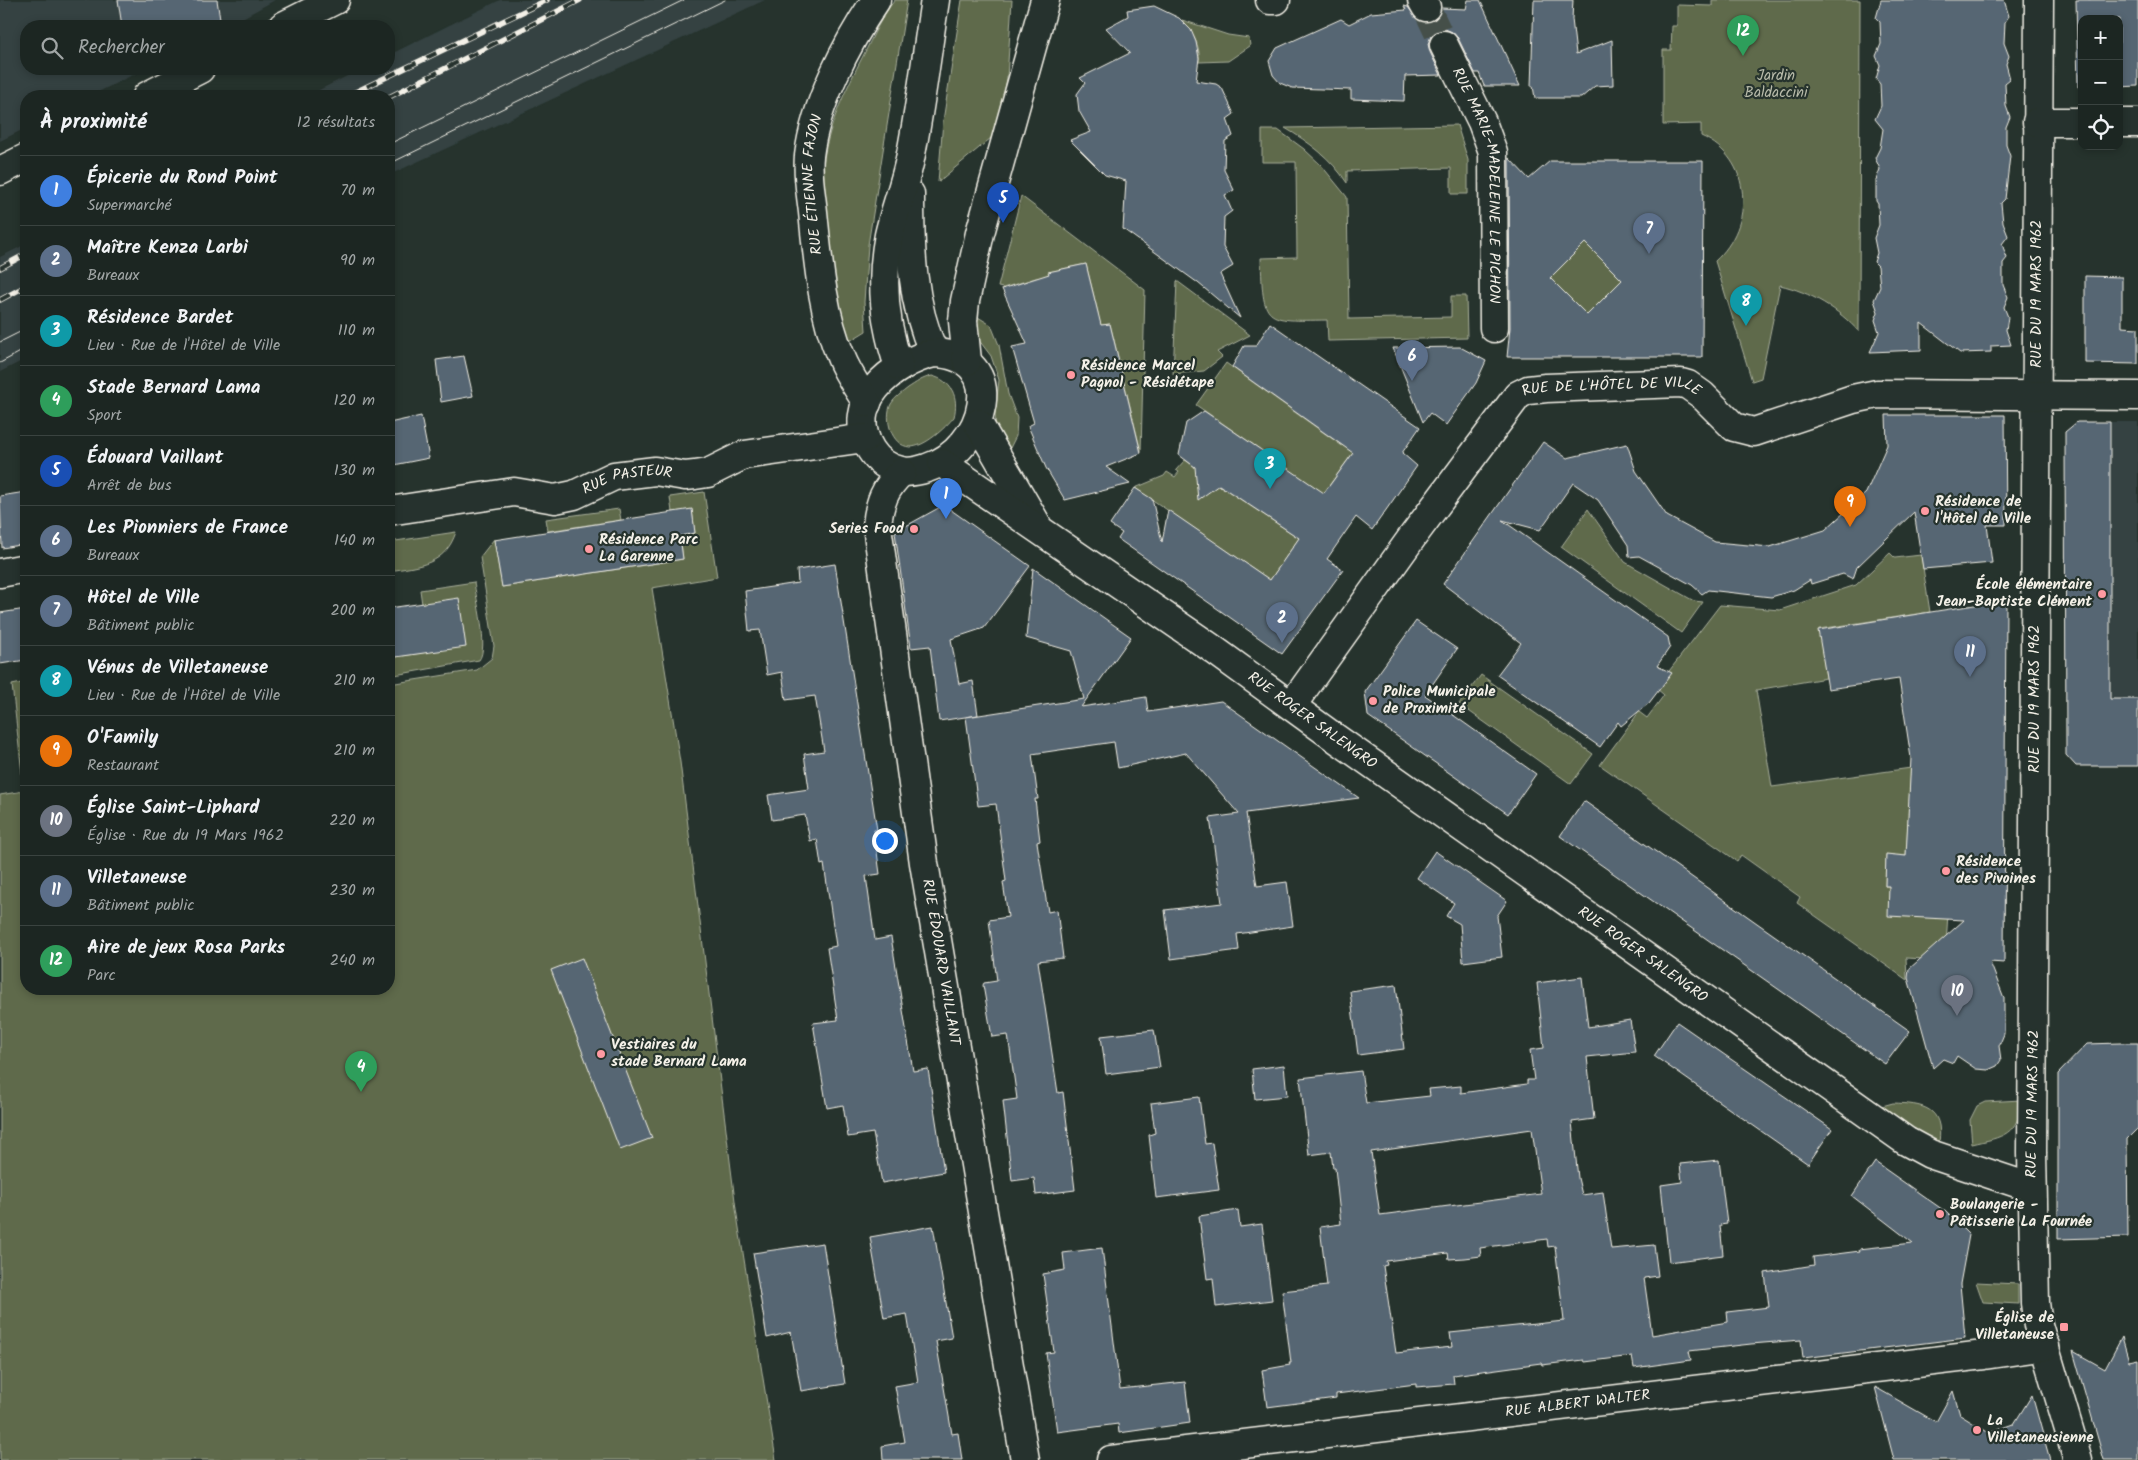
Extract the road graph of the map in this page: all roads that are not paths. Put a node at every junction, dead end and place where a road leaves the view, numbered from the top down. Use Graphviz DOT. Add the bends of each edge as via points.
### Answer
graph roads {
  1 [pos="335,0"];
  2 [pos="876,0"];
  3 [pos="935,0"];
  4 [pos="1044,0"];
  5 [pos="1270,0"];
  6 [pos="1276,0"];
  7 [pos="2039,0"];
  8 [pos="295,20"];
  9 [pos="1444,45"];
  10 [pos="188,75"];
  11 [pos="159,90"];
  12 [pos="2037,122"];
  13 [pos="2078,122"];
  14 [pos="2123,123"];
  15 [pos="2138,123"];
  16 [pos="912,151"];
  17 [pos="20,161"];
  18 [pos="0,171"];
  19 [pos="1494,328"];
  20 [pos="934,353"];
  21 [pos="967,361"];
  22 [pos="899,366"];
  23 [pos="2036,396"];
  24 [pos="2138,396"];
  25 [pos="867,403"];
  26 [pos="978,423"];
  27 [pos="865,438"];
  28 [pos="942,462"];
  29 [pos="902,472"];
  30 [pos="395,510"];
  31 [pos="1040,531"];
  32 [pos="20,569"];
  33 [pos="0,572"];
  34 [pos="1292,705"];
  35 [pos="2032,1188"];
  36 [pos="2045,1346"];
  37 [pos="1025,1460"];
  38 [pos="1111,1460"];
  39 [pos="2078,1460"];
  1 -- 8 [label="street"];
  2 -- 25 [label="street, RUE ÉTIENNE FAJON" via="848,47 827,95 812,144 809,172 817,246 832,330 841,358"];
  3 -- 16 [label="street"];
  4 -- 21 [label="street" via="980,233 965,301 963,321"];
  5 -- 6 [label="street"];
  7 -- 12 [label="street, RUE DU 19 MARS 1962"];
  9 -- 19 [label="street, RUE MARIE-MADELEINE LE PICHON" via="1493,152"];
  10 -- 11 [label="street"];
  12 -- 13 [label="street"];
  12 -- 23 [label="street, RUE DU 19 MARS 1962"];
  14 -- 15 [label="street"];
  16 -- 20 [label="street" via="910,238 913,277 916,302"];
  16 -- 22 [label="street" via="889,234 884,272 887,326"];
  17 -- 18 [label="street"];
  20 -- 21 [label="street" via="951,354"];
  20 -- 22 [label="street"];
  21 -- 26 [label="street" via="982,392"];
  22 -- 25 [label="street" via="876,387"];
  23 -- 24 [label="street"];
  23 -- 34 [label="street, RUE DE L'HÔTEL DE VILLE" via="1865,396 1754,432 1734,426 1702,395 1681,383 1524,391 1518,394 1413,536"];
  23 -- 35 [label="street, RUE DU 19 MARS 1962"];
  25 -- 27 [label="street" via="863,419"];
  26 -- 28 [label="street" via="966,442"];
  26 -- 31 [label="street, RUE ROGER SALENGRO"];
  27 -- 29 [label="street" via="884,465"];
  27 -- 30 [label="street, RUE PASTEUR" via="744,455 714,471 694,475 655,471 614,476 574,495 555,498 514,492"];
  28 -- 29 [label="street"];
  28 -- 31 [label="street, RUE ROGER SALENGRO"];
  29 -- 37 [label="street, RUE ÉDOUARD VAILLANT" via="882,497 877,526 926,873"];
  31 -- 34 [label="street, RUE ROGER SALENGRO"];
  32 -- 33 [label="street"];
  34 -- 35 [label="street, RUE ROGER SALENGRO" via="1906,1141 1930,1154"];
  35 -- 36 [label="street" via="2035,1303"];
  36 -- 38 [label="street, RUE ALBERT WALTER"];
  36 -- 39 [label="street"];
}
